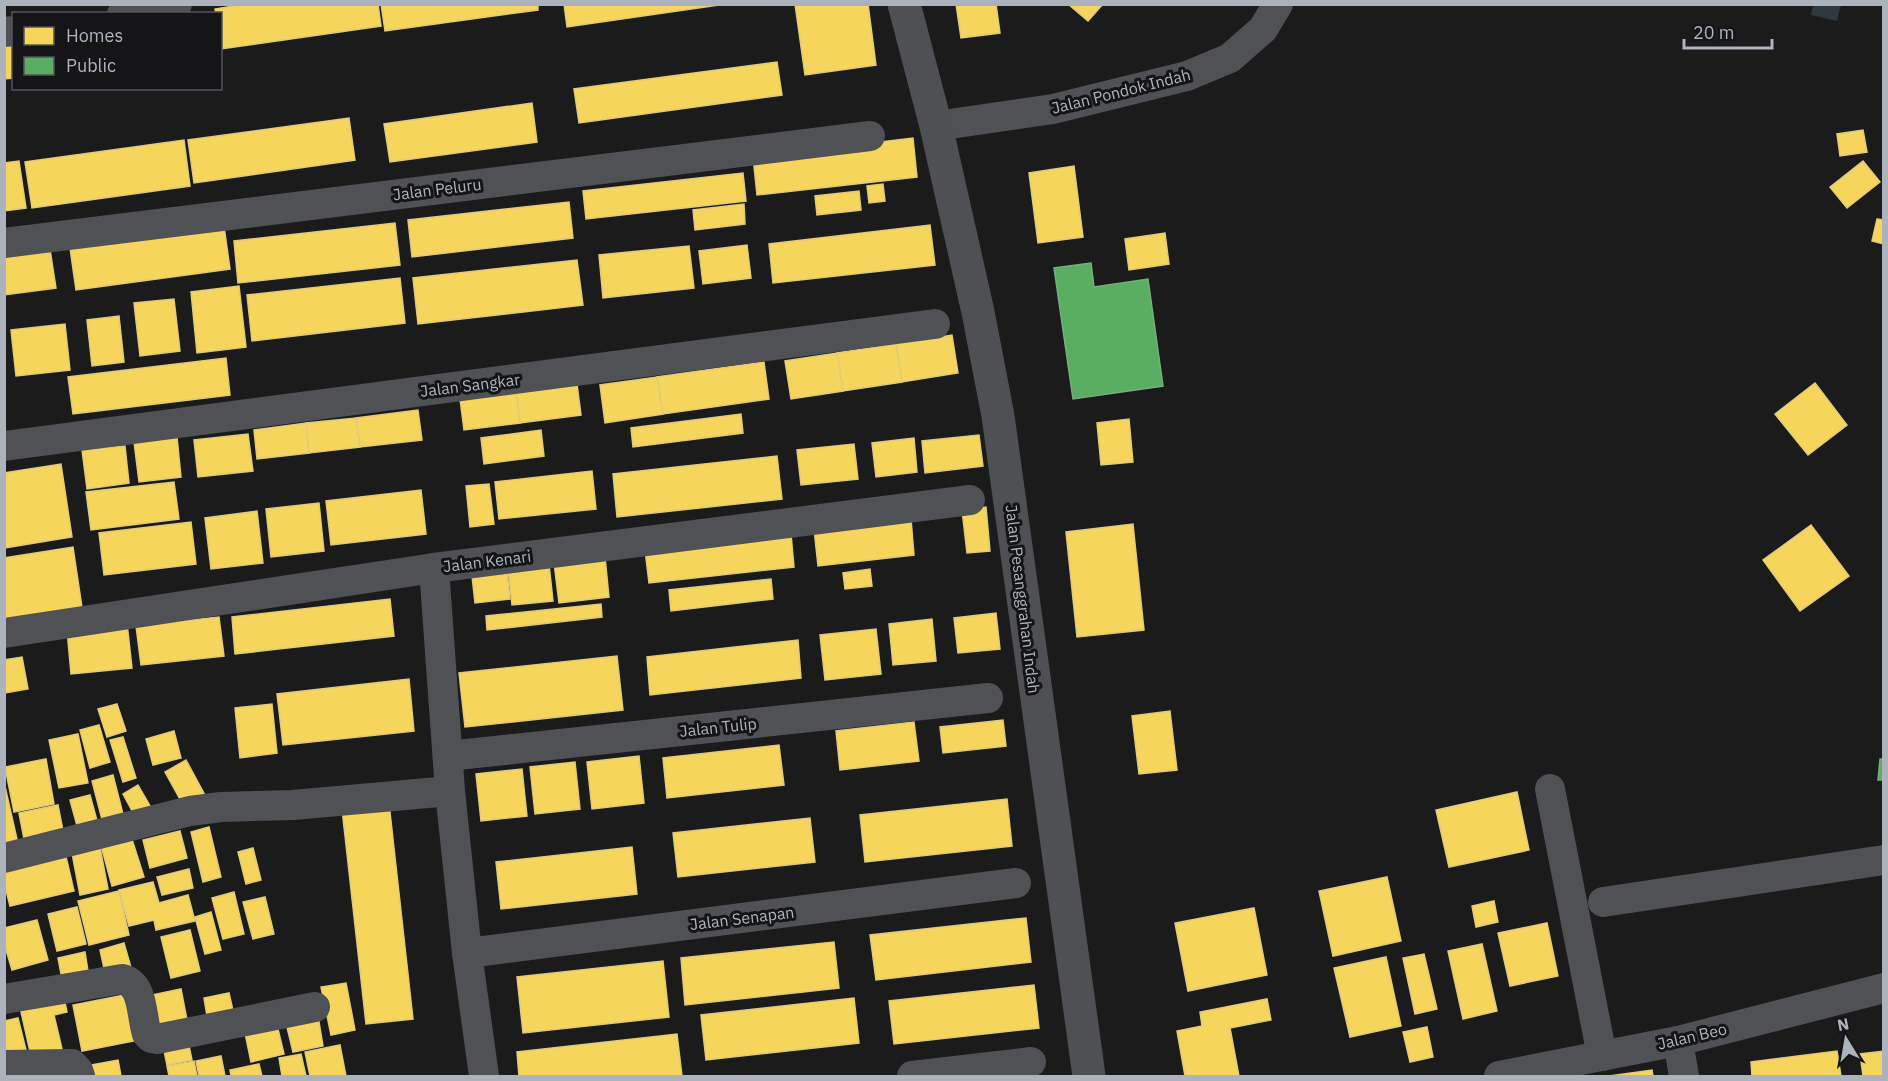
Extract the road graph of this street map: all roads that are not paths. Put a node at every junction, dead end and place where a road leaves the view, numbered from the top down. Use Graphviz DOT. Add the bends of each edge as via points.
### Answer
graph roads {
  1 [pos="177,4"];
  2 [pos="904,4"];
  3 [pos="1278,4"];
  4 [pos="133,12"];
  5 [pos="936,126"];
  6 [pos="870,136"];
  7 [pos="4,243"];
  8 [pos="935,324"];
  9 [pos="4,446"];
  10 [pos="970,500"];
  11 [pos="434,568"];
  12 [pos="4,633"];
  13 [pos="988,698"];
  14 [pos="448,756"];
  15 [pos="1550,789"];
  16 [pos="450,791"];
  17 [pos="4,858"];
  18 [pos="1884,861"];
  19 [pos="1016,884"];
  20 [pos="1603,902"];
  21 [pos="467,953"];
  22 [pos="1884,988"];
  23 [pos="4,999"];
  24 [pos="315,1007"];
  25 [pos="1678,1041"];
  26 [pos="1602,1056"];
  27 [pos="1031,1062"];
  28 [pos="4,1065"];
  29 [pos="81,1077"];
  30 [pos="484,1077"];
  31 [pos="912,1077"];
  32 [pos="1089,1077"];
  33 [pos="1498,1077"];
  34 [pos="1684,1077"];
  1 -- 4 [label="street"];
  2 -- 5 [label="street, Jalan Pesanggrahan Indah"];
  3 -- 5 [label="street, Jalan Pondok Indah" via="1263,29 1230,58 1187,76 1053,109"];
  5 -- 32 [label="street, Jalan Pesanggrahan Indah" via="998,416"];
  6 -- 7 [label="street, Jalan Peluru"];
  8 -- 9 [label="street, Jalan Sangkar"];
  10 -- 11 [label="street, Jalan Kenari"];
  11 -- 12 [label="street, Jalan Kenari"];
  11 -- 14 [label="street"];
  13 -- 14 [label="street, Jalan Tulip"];
  14 -- 16 [label="street"];
  15 -- 26 [label="street"];
  16 -- 17 [label="street" via="190,811"];
  16 -- 21 [label="street"];
  18 -- 20 [label="street"];
  19 -- 21 [label="street, Jalan Senapan"];
  21 -- 30 [label="street"];
  22 -- 25 [label="street, Jalan Beo"];
  23 -- 24 [label="street" via="122,979 134,984 147,1034 157,1039"];
  25 -- 26 [label="street, Jalan Beo"];
  25 -- 34 [label="street"];
  26 -- 33 [label="street, Jalan Beo"];
  27 -- 31 [label="street"];
  28 -- 29 [label="street" via="72,1064"];
}
